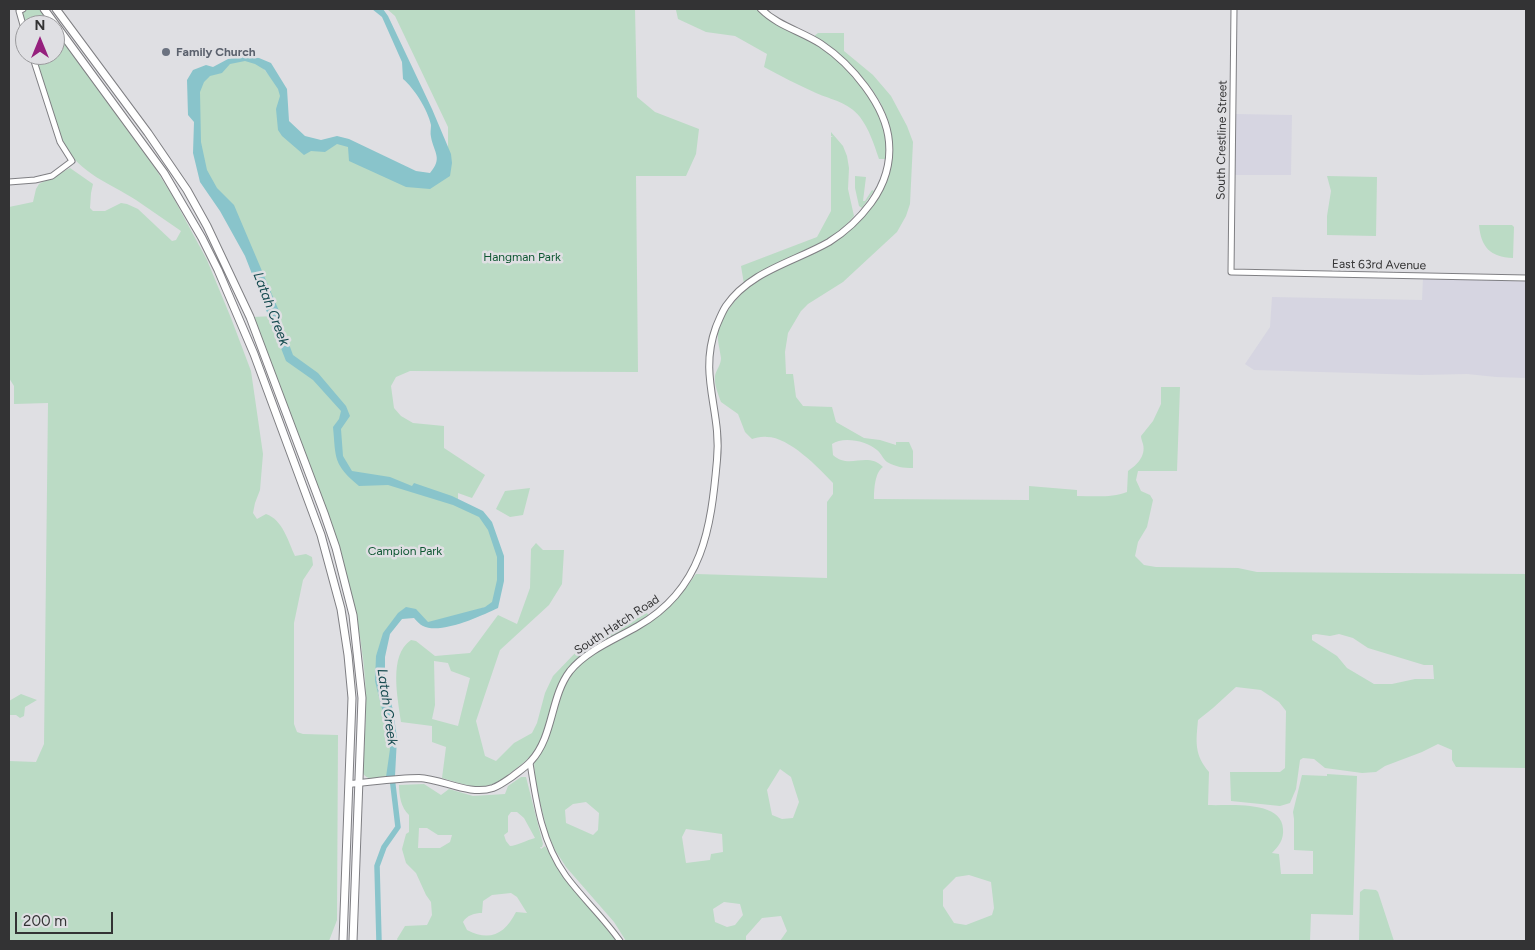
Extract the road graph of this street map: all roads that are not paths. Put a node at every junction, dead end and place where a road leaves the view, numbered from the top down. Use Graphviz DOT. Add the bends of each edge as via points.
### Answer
graph roads {
  1 [pos="44,9"];
  2 [pos="56,9"];
  3 [pos="761,9"];
  4 [pos="1234,9"];
  5 [pos="35,65"];
  6 [pos="9,182"];
  7 [pos="1231,272"];
  8 [pos="1526,278"];
  9 [pos="530,763"];
  10 [pos="360,783"];
  11 [pos="349,784"];
  12 [pos="343,941"];
  13 [pos="353,941"];
  14 [pos="620,941"];
  1 -- 11 [label="highway" via="164,173 218,270 254,354 321,535 341,609 352,698"];
  2 -- 10 [label="highway" via="187,190 250,317 345,579 353,615 362,698"];
  3 -- 9 [label="main road, South Hatch Road" via="831,52 870,94 883,115 888,136 889,158 884,177 868,207 843,232 762,274 724,308 712,340 708,363 718,424 717,460 705,537 692,573 670,604 588,655 570,671 559,690 542,744"];
  4 -- 7 [label="street, South Crestline Street"];
  5 -- 6 [label="street" via="60,142 72,161 52,176"];
  7 -- 8 [label="street, East 63rd Avenue"];
  9 -- 10 [label="main road, South Hatch Road" via="495,787 481,790 429,779"];
  9 -- 14 [label="street" via="541,821 556,860"];
  10 -- 11 [label="main road, South Hatch Road"];
  10 -- 13 [label="highway"];
  11 -- 12 [label="highway"];
}
